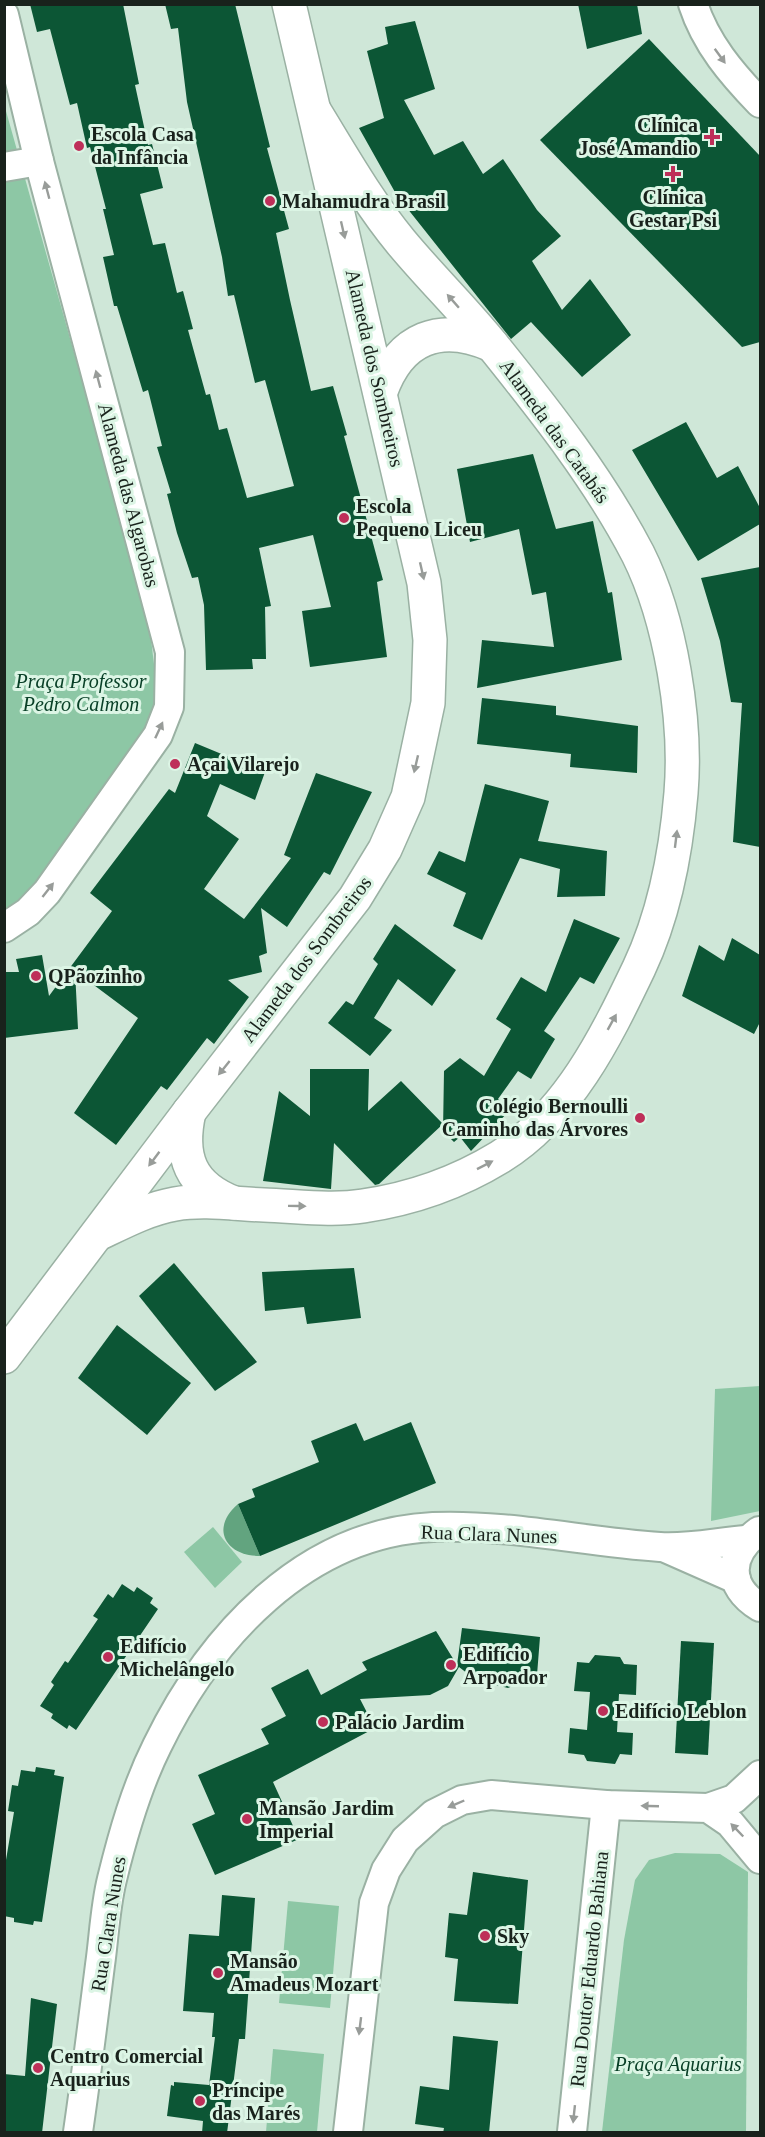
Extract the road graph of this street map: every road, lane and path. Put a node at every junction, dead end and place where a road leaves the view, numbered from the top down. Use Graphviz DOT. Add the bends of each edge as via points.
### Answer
graph roads {
  1 [pos="289,4"];
  2 [pos="693,4"];
  3 [pos="4,15"];
  4 [pos="760,103"];
  5 [pos="315,112"];
  6 [pos="39,161"];
  7 [pos="4,166"];
  8 [pos="492,345"];
  9 [pos="381,391"];
  10 [pos="4,928"];
  11 [pos="189,1112"];
  12 [pos="239,1204"];
  13 [pos="98,1234"];
  14 [pos="10,1338"];
  15 [pos="753,1535"];
  16 [pos="663,1547"];
  17 [pos="736,1579"];
  18 [pos="760,1607"];
  19 [pos="760,1775"];
  20 [pos="606,1805"];
  21 [pos="708,1808"];
  22 [pos="760,1859"];
  23 [pos="78,2133"];
  24 [pos="348,2133"];
  25 [pos="572,2133"];
  1 -- 5 [label="street, Alameda dos Sombreiros"];
  2 -- 4 [label="street, one-way" via="701,30 735,77"];
  3 -- 6 [label="street, Alameda das Algarobas"];
  8 -- 5 [label="street, Alameda das Catabás, one-way" via="399,240 356,180"];
  5 -- 9 [label="street, Alameda dos Sombreiros, one-way"];
  6 -- 7 [label="street"];
  10 -- 6 [label="street, Alameda das Algarobas, one-way" via="28,912 47,892 159,735 169,707 170,652"];
  8 -- 9 [label="street" via="470,335 447,333 424,339 404,351 389,369"];
  12 -- 8 [label="street, Alameda das Catabás, one-way" via="360,1207 440,1187 502,1156 551,1116 587,1065 629,988 661,911 673,857 684,754 677,688 661,618 639,557 591,473"];
  9 -- 11 [label="street, Alameda dos Sombreiros, one-way" via="424,583 430,640 428,703 408,797 385,849 356,898"];
  11 -- 12 [label="street, Alameda das Catabás" via="184,1135 187,1159 198,1180 217,1196"];
  11 -- 13 [label="street, Alameda dos Sombreiros, one-way"];
  12 -- 13 [label="street, Alameda das Catabás" via="174,1204 144,1212"];
  13 -- 14 [label="street, Alameda dos Sombreiros"];
  15 -- 16 [label="street, Rua Clara Nunes"];
  15 -- 17 [label="street" via="738,1552"];
  16 -- 17 [label="street, Rua Clara Nunes"];
  16 -- 23 [label="street, Rua Clara Nunes" via="432,1527 379,1536 322,1556 275,1589 233,1628 157,1745 134,1801 111,1882"];
  17 -- 18 [label="street" via="741,1592"];
  19 -- 21 [label="street" via="734,1799"];
  21 -- 20 [label="street, one-way"];
  20 -- 24 [label="street, one-way" via="491,1795 462,1800 434,1814 405,1840 386,1869 374,1903"];
  20 -- 25 [label="street, Rua Doutor Eduardo Bahiana, one-way"];
  22 -- 21 [label="street, one-way" via="730,1823"];
}
